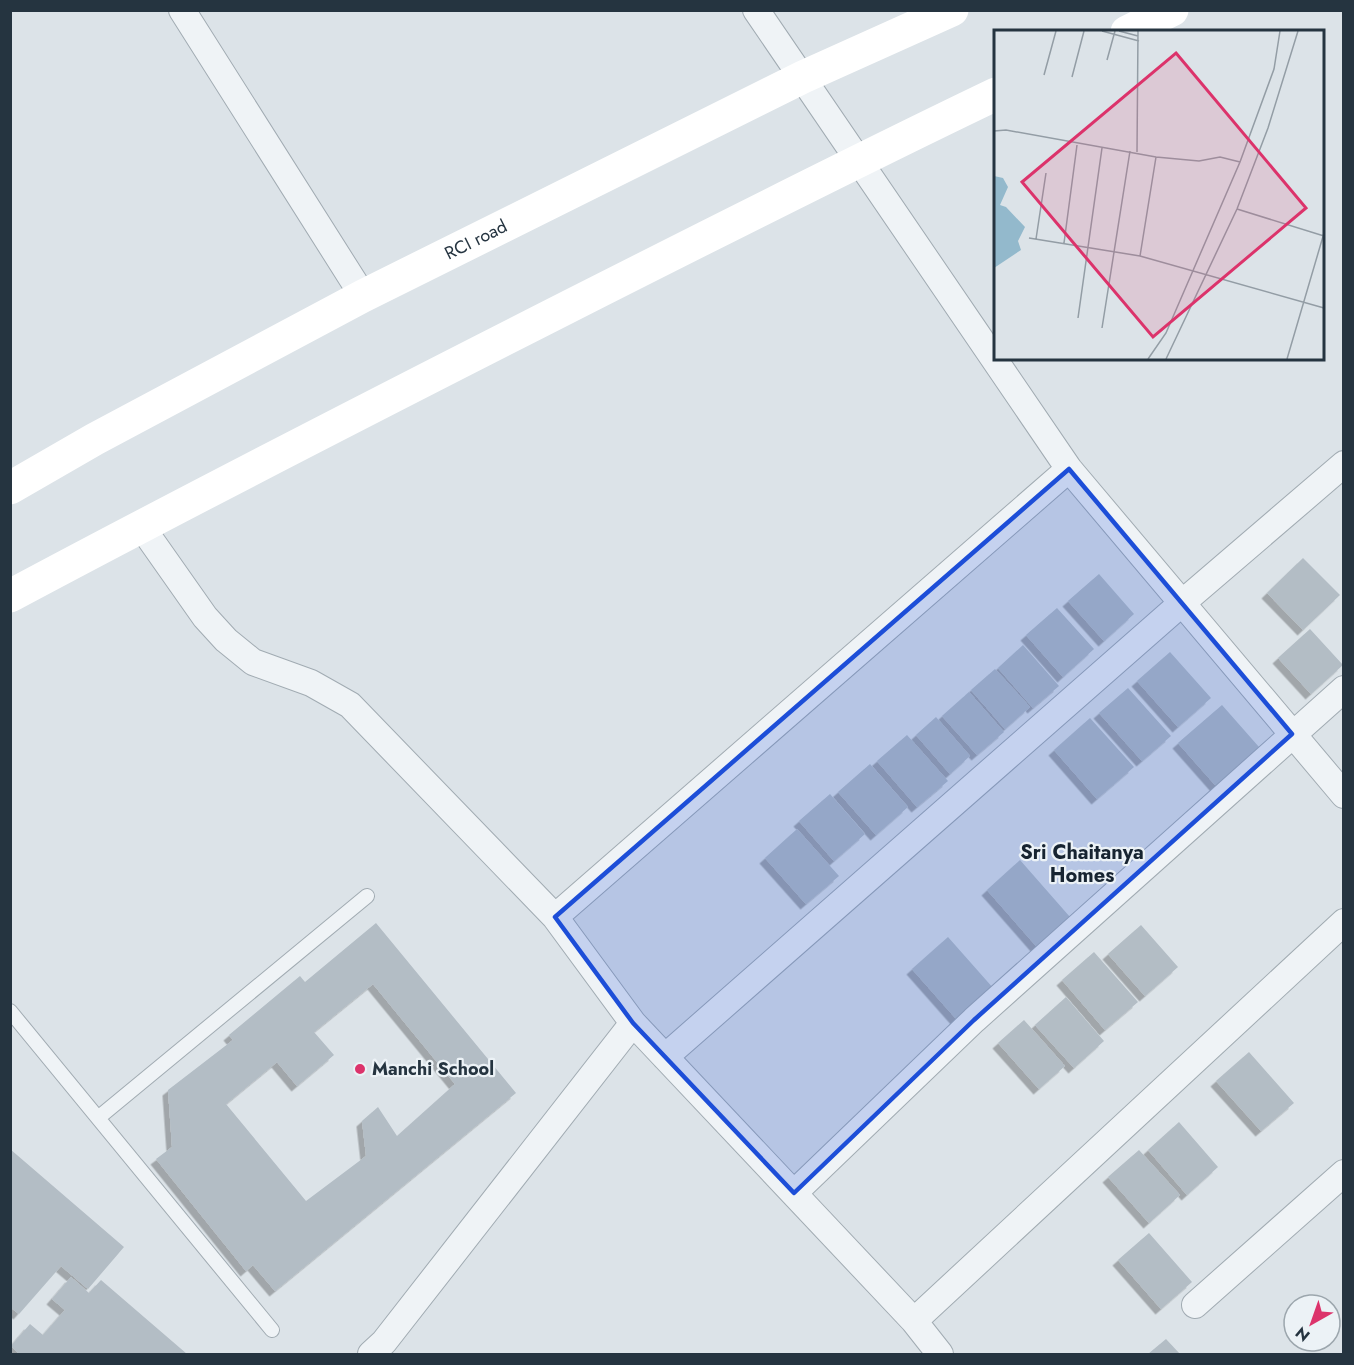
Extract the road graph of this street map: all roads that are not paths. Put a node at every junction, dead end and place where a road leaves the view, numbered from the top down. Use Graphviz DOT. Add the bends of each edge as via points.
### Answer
graph roads {
  1 [pos="182,10"];
  2 [pos="756,10"];
  3 [pos="952,10"];
  4 [pos="1172,10"];
  5 [pos="1131,30"];
  6 [pos="803,77"];
  7 [pos="994,95"];
  8 [pos="859,160"];
  9 [pos="363,296"];
  10 [pos="994,359"];
  11 [pos="995,360"];
  12 [pos="1344,464"];
  13 [pos="1069,469"];
  14 [pos="10,488"];
  15 [pos="141,526"];
  16 [pos="10,596"];
  17 [pos="1182,603"];
  18 [pos="1344,689"];
  19 [pos="1292,734"];
  20 [pos="1344,795"];
  21 [pos="367,896"];
  22 [pos="555,917"];
  23 [pos="1344,922"];
  24 [pos="10,1011"];
  25 [pos="633,1023"];
  26 [pos="665,1057"];
  27 [pos="98,1118"];
  28 [pos="1344,1173"];
  29 [pos="794,1193"];
  30 [pos="1195,1305"];
  31 [pos="914,1321"];
  32 [pos="272,1330"];
  33 [pos="371,1354"];
  34 [pos="940,1354"];
  1 -- 9 [label="street"];
  2 -- 6 [label="street"];
  3 -- 6 [label="main road, RCI road"];
  4 -- 5 [label="main road"];
  6 -- 8 [label="street"];
  6 -- 9 [label="main road, RCI road"];
  7 -- 8 [label="main road"];
  8 -- 10 [label="street"];
  8 -- 15 [label="main road"];
  9 -- 14 [label="main road, RCI road"];
  11 -- 13 [label="street"];
  12 -- 17 [label="street"];
  13 -- 17 [label="street"];
  13 -- 22 [label="street"];
  15 -- 16 [label="main road"];
  15 -- 22 [label="street" via="205,617 226,640 254,662 311,683 350,705"];
  17 -- 19 [label="street"];
  17 -- 26 [label="street"];
  18 -- 19 [label="street"];
  19 -- 20 [label="street"];
  19 -- 29 [label="street" via="974,1020"];
  21 -- 27 [label="lane"];
  22 -- 25 [label="street"];
  23 -- 31 [label="street"];
  24 -- 27 [label="lane"];
  25 -- 26 [label="street"];
  25 -- 33 [label="street"];
  26 -- 29 [label="street"];
  27 -- 32 [label="lane"];
  28 -- 30 [label="street"];
  29 -- 31 [label="street"];
  31 -- 34 [label="street"];
}
